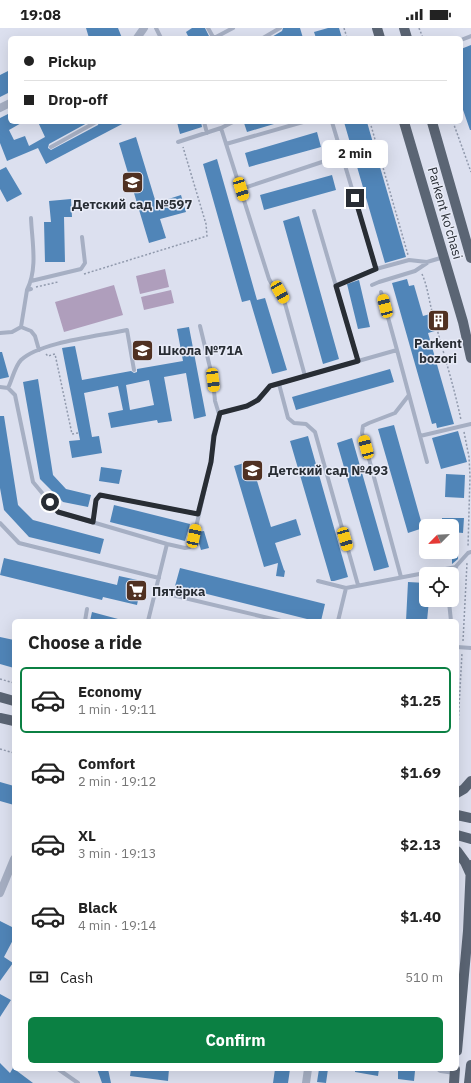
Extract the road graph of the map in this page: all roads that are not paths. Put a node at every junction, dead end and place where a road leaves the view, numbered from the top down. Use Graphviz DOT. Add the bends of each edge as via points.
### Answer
graph roads {
  1 [pos="233,28"];
  2 [pos="280,28"];
  3 [pos="218,36"];
  4 [pos="266,36"];
  5 [pos="93,124"];
  6 [pos="205,124"];
  7 [pos="228,124"];
  8 [pos="297,124"];
  9 [pos="333,124"];
  10 [pos="405,124"];
  11 [pos="433,124"];
  12 [pos="221,128"];
  13 [pos="207,133"];
  14 [pos="180,141"];
  15 [pos="226,144"];
  16 [pos="51,148"];
  17 [pos="343,155"];
  18 [pos="241,189"];
  19 [pos="314,211"];
  20 [pos="31,218"];
  21 [pos="82,237"];
  22 [pos="444,258"];
  23 [pos="471,258"];
  24 [pos="427,262"];
  25 [pos="376,269"];
  26 [pos="31,281"];
  27 [pos="372,285"];
  28 [pos="336,286"];
  29 [pos="381,292"];
  30 [pos="200,326"];
  31 [pos="21,327"];
  32 [pos="0,333"];
  33 [pos="39,350"];
  34 [pos="397,350"];
  35 [pos="471,358"];
  36 [pos="358,361"];
  37 [pos="134,370"];
  38 [pos="305,376"];
  39 [pos="279,384"];
  40 [pos="0,387"];
  41 [pos="8,388"];
  42 [pos="409,395"];
  43 [pos="219,414"];
  44 [pos="471,424"];
  45 [pos="420,436"];
  46 [pos="427,462"];
  47 [pos="198,514"];
  48 [pos="93,522"];
  49 [pos="0,523"];
  50 [pos="167,544"];
  51 [pos="471,552"];
  52 [pos="456,567"];
  53 [pos="419,574"];
  54 [pos="401,577"];
  55 [pos="159,578"];
  56 [pos="318,581"];
  57 [pos="358,586"];
  58 [pos="346,588"];
  59 [pos="155,591"];
  60 [pos="450,607"];
  61 [pos="87,610"];
  62 [pos="85,619"];
  63 [pos="148,619"];
  64 [pos="273,619"];
  65 [pos="338,619"];
  66 [pos="451,619"];
  67 [pos="459,647"];
  68 [pos="471,648"];
  69 [pos="0,697"];
  70 [pos="12,700"];
  71 [pos="0,718"];
  72 [pos="12,721"];
  73 [pos="471,781"];
  74 [pos="459,791"];
  75 [pos="459,815"];
  76 [pos="471,818"];
  77 [pos="459,836"];
  78 [pos="471,839"];
  79 [pos="459,854"];
  80 [pos="12,864"];
  81 [pos="471,865"];
  82 [pos="471,875"];
  83 [pos="0,893"];
  84 [pos="459,1029"];
  85 [pos="471,1066"];
  86 [pos="61,1071"];
  87 [pos="308,1071"];
  88 [pos="455,1071"];
  89 [pos="78,1083"];
  90 [pos="306,1083"];
  91 [pos="454,1083"];
  92 [pos="469,1083"];
  1 -- 3 [label="lane"];
  2 -- 4 [label="lane"];
  5 -- 16 [label="lane"];
  6 -- 13 [label="lane"];
  7 -- 12 [label="lane"];
  8 -- 15 [label="lane"];
  9 -- 17 [label="lane"];
  10 -- 22 [label="main road, Parkent ko'chasi"];
  11 -- 23 [label="main road, Parkent ko'chasi"];
  12 -- 13 [label="lane"];
  12 -- 15 [label="lane"];
  13 -- 14 [label="lane"];
  15 -- 18 [label="lane"];
  17 -- 18 [label="lane"];
  17 -- 25 [label="lane"];
  18 -- 38 [label="lane" via="269,280 284,300"];
  19 -- 28 [label="lane"];
  20 -- 26 [label="lane" via="34,270"];
  21 -- 26 [label="lane" via="85,262 81,269"];
  22 -- 24 [label="lane"];
  22 -- 35 [label="main road, Parkent ko'chasi"];
  24 -- 25 [label="lane" via="409,260"];
  24 -- 27 [label="lane" via="415,271"];
  25 -- 28 [label="lane"];
  26 -- 31 [label="lane"];
  28 -- 36 [label="lane"];
  29 -- 34 [label="lane"];
  30 -- 43 [label="lane"];
  31 -- 32 [label="lane" via="12,332"];
  31 -- 33 [label="lane" via="31,331"];
  33 -- 37 [label="lane" via="45,346 126,330"];
  33 -- 41 [label="lane" via="20,361"];
  34 -- 36 [label="lane"];
  34 -- 42 [label="lane"];
  36 -- 38 [label="lane"];
  38 -- 39 [label="lane"];
  39 -- 43 [label="lane" via="270,386 258,400 247,406"];
  39 -- 57 [label="lane" via="288,418 294,423 306,424 315,432"];
  40 -- 41 [label="lane"];
  41 -- 48 [label="lane" via="15,395 33,482 58,512"];
  42 -- 45 [label="lane"];
  42 -- 54 [label="lane" via="395,413 363,426 362,433"];
  43 -- 47 [label="lane" via="211,462"];
  44 -- 45 [label="lane"];
  45 -- 46 [label="lane"];
  47 -- 48 [label="lane" via="100,495 96,500"];
  47 -- 50 [label="lane" via="190,547"];
  48 -- 50 [label="lane"];
  49 -- 55 [label="lane" via="19,543"];
  50 -- 55 [label="lane"];
  51 -- 52 [label="lane"];
  53 -- 54 [label="lane"];
  54 -- 57 [label="lane"];
  55 -- 59 [label="lane"];
  56 -- 58 [label="lane"];
  57 -- 58 [label="lane"];
  58 -- 65 [label="lane"];
  59 -- 63 [label="lane"];
  59 -- 64 [label="lane"];
  60 -- 66 [label="lane"];
  61 -- 62 [label="lane"];
  67 -- 68 [label="lane"];
  69 -- 70 [label="main road"];
  71 -- 72 [label="main road"];
  73 -- 74 [label="main road"];
  75 -- 76 [label="main road"];
  77 -- 78 [label="main road"];
  79 -- 82 [label="main road"];
  80 -- 83 [label="street"];
  81 -- 82 [label="main road"];
  82 -- 84 [label="main road"];
  85 -- 92 [label="main road"];
  86 -- 89 [label="lane"];
  87 -- 90 [label="street"];
  88 -- 91 [label="main road"];
}
